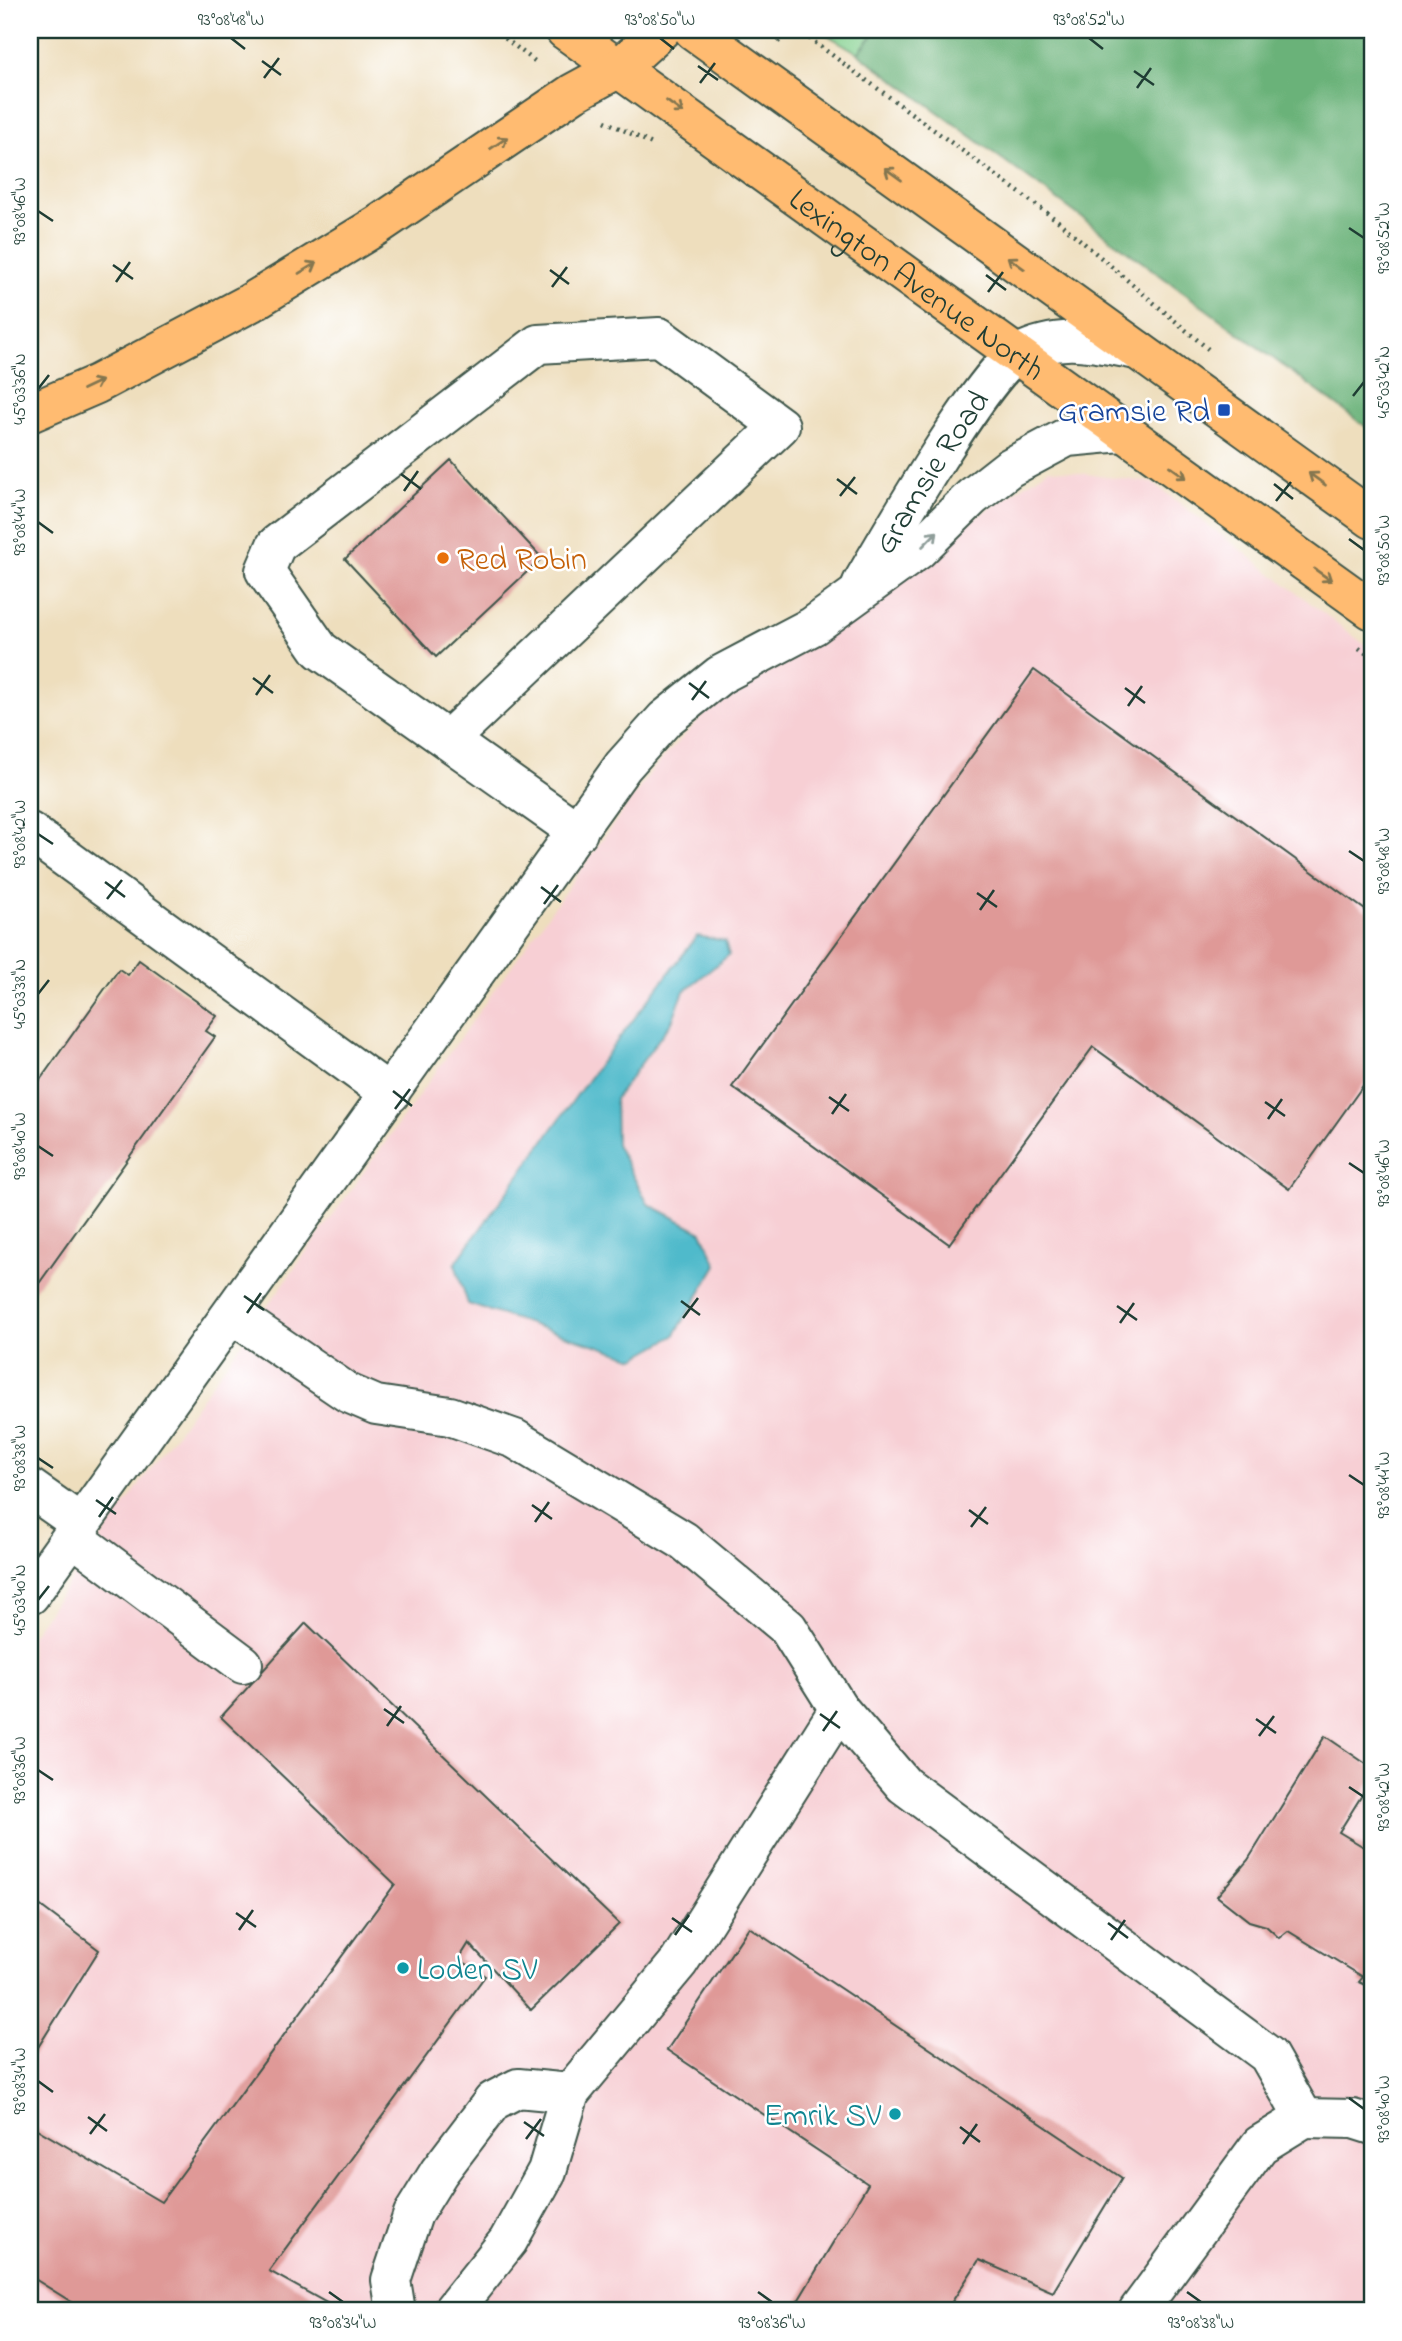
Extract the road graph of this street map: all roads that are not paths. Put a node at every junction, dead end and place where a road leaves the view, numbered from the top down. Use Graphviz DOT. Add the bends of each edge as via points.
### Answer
graph roads {
  1 [pos="565,30"];
  2 [pos="661,30"];
  3 [pos="693,30"];
  4 [pos="620,68"];
  5 [pos="1138,350"];
  6 [pos="1016,355"];
  7 [pos="30,413"];
  8 [pos="1122,432"];
  9 [pos="1372,519"];
  10 [pos="855,593"];
  11 [pos="1372,610"];
  12 [pos="448,740"];
  13 [pos="30,832"];
  14 [pos="578,832"];
  15 [pos="390,1094"];
  16 [pos="232,1314"];
  17 [pos="30,1488"];
  18 [pos="76,1530"];
  19 [pos="30,1595"];
  20 [pos="243,1664"];
  21 [pos="839,1709"];
  22 [pos="570,2093"];
  23 [pos="1304,2118"];
  24 [pos="1372,2125"];
  25 [pos="396,2311"];
  26 [pos="452,2311"];
  27 [pos="1138,2311"];
  1 -- 4 [label="main road, Lexington Avenue North"];
  2 -- 4 [label="main road"];
  5 -- 3 [label="main road, one-way"];
  4 -- 6 [label="main road, Lexington Avenue North, one-way"];
  7 -- 4 [label="main road, one-way" via="97,384 250,303 378,225 573,93"];
  5 -- 6 [label="street, Gramsie Road" via="1068,338"];
  9 -- 5 [label="main road, one-way"];
  6 -- 8 [label="main road, Lexington Avenue North"];
  6 -- 10 [label="street, Gramsie Road" via="988,383"];
  10 -- 8 [label="street, Gramsie Road, one-way" via="919,550 1009,468 1067,437"];
  8 -- 11 [label="main road, Lexington Avenue North, one-way"];
  10 -- 14 [label="street, Gramsie Road" via="813,626 720,675 665,719 623,766"];
  12 -- 12 [label="street" via="320,650 265,571 276,545 538,344 659,337 780,426"];
  12 -- 14 [label="street"];
  13 -- 15 [label="street"];
  14 -- 15 [label="street, Gramsie Road"];
  15 -- 16 [label="street, Gramsie Road"];
  16 -- 18 [label="street, Gramsie Road"];
  16 -- 21 [label="street" via="348,1393 376,1405 450,1416 514,1439 684,1541 788,1628"];
  17 -- 18 [label="street"];
  18 -- 19 [label="street, Gramsie Road"];
  18 -- 20 [label="street"];
  21 -- 22 [label="street" via="679,1962"];
  21 -- 23 [label="street" via="904,1785 1268,2055"];
  22 -- 25 [label="street" via="517,2088 493,2101 413,2214 391,2280"];
  22 -- 26 [label="street" via="547,2171 508,2241"];
  23 -- 24 [label="street" via="1353,2119"];
  23 -- 27 [label="street" via="1260,2145"];
}
